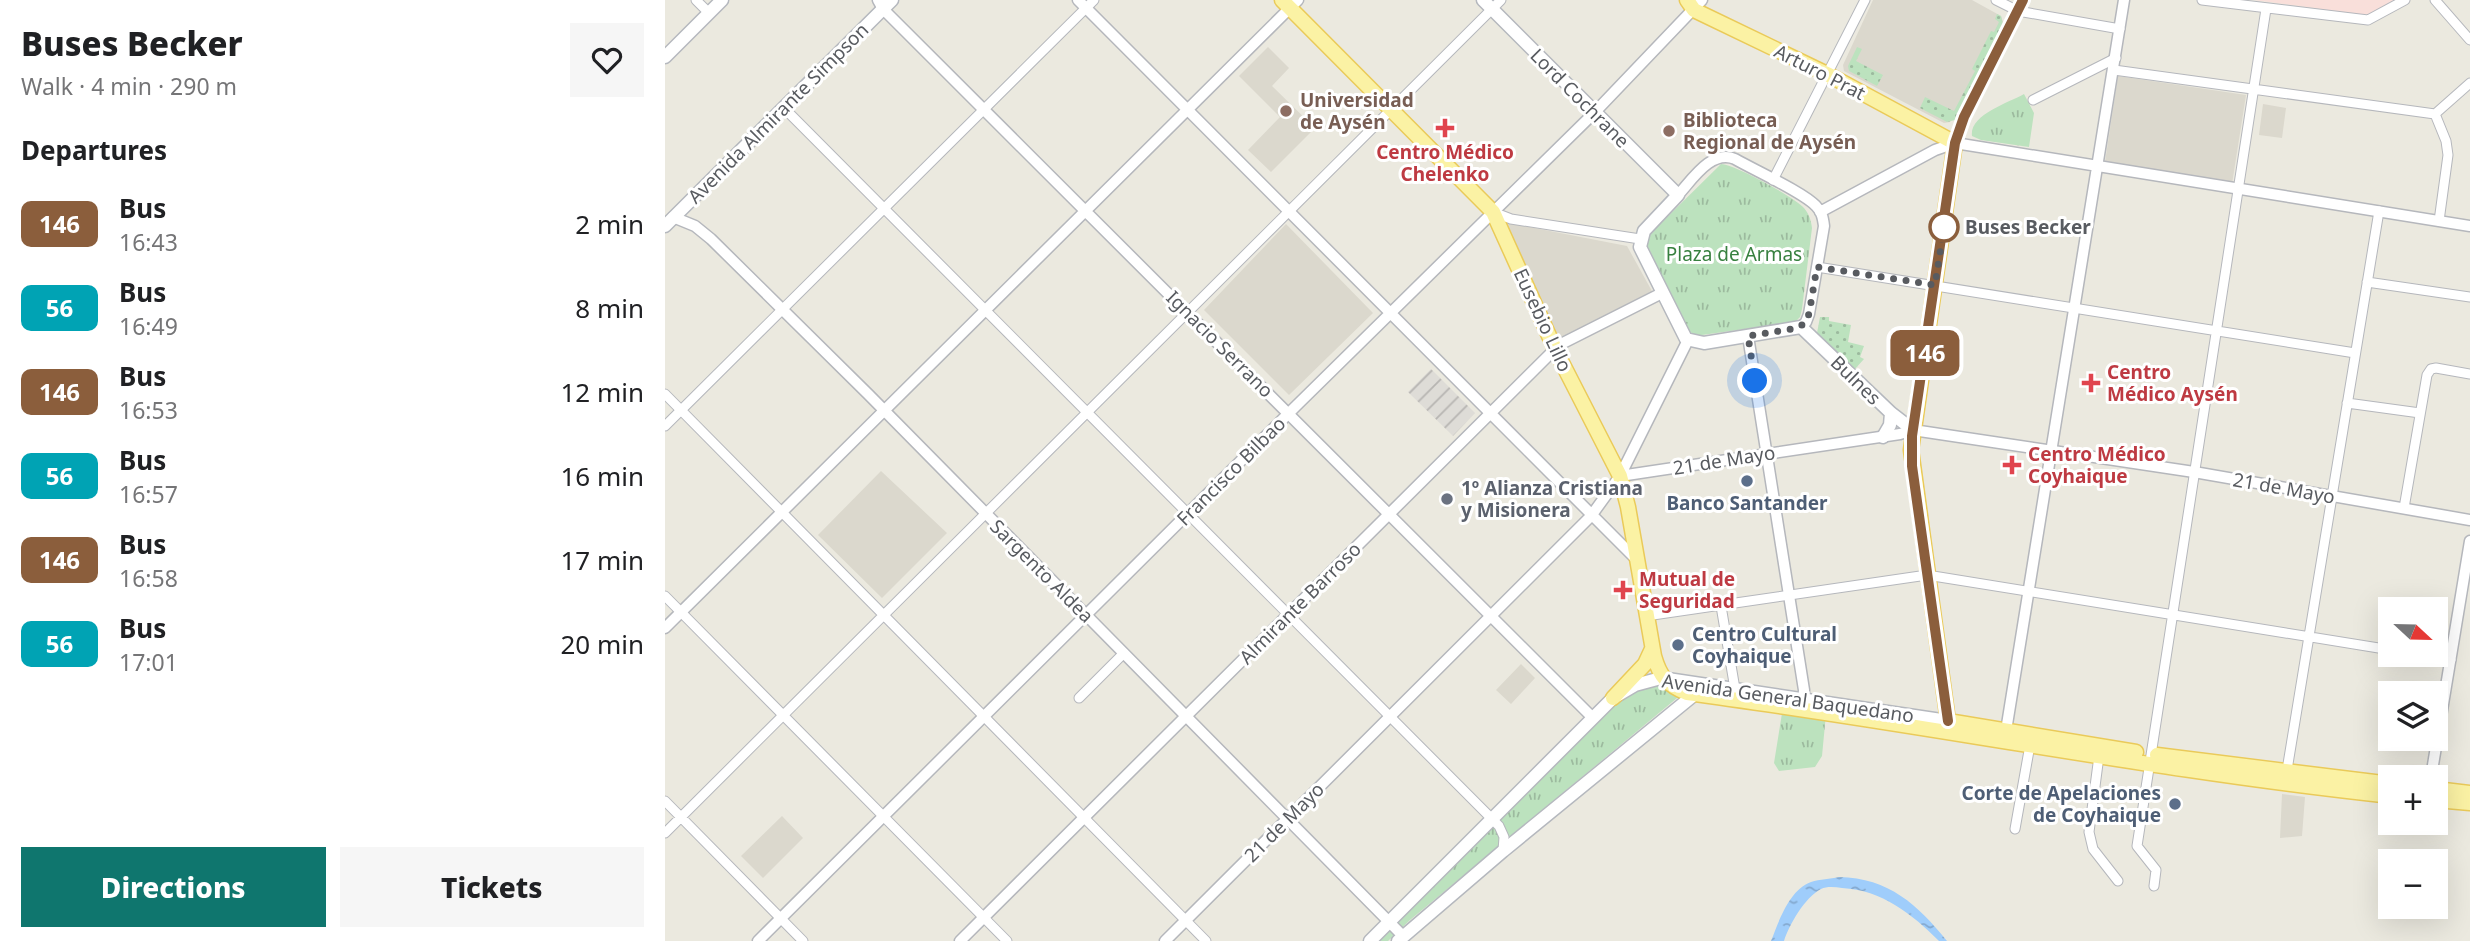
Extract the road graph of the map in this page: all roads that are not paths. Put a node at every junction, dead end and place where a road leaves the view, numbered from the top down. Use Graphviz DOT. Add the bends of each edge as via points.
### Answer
graph roads {
  1 [pos="696,0"];
  2 [pos="722,0"];
  3 [pos="1865,0"];
  4 [pos="1996,0"];
  5 [pos="2023,0"];
  6 [pos="2124,0"];
  7 [pos="2202,0"];
  8 [pos="2406,0"];
  9 [pos="2435,0"];
  10 [pos="884,3"];
  11 [pos="1086,3"];
  12 [pos="1290,3"];
  13 [pos="1492,3"];
  14 [pos="1695,3"];
  15 [pos="2266,9"];
  16 [pos="2018,11"];
  17 [pos="709,13"];
  18 [pos="2120,29"];
  19 [pos="2470,40"];
  20 [pos="665,57"];
  21 [pos="2116,58"];
  22 [pos="2114,70"];
  23 [pos="1827,74"];
  24 [pos="2470,83"];
  25 [pos="2253,90"];
  26 [pos="2033,100"];
  27 [pos="784,108"];
  28 [pos="985,109"];
  29 [pos="1188,110"];
  30 [pos="1391,110"];
  31 [pos="1595,112"];
  32 [pos="2435,114"];
  33 [pos="1955,143"];
  34 [pos="2099,165"];
  35 [pos="1773,180"];
  36 [pos="2238,188"];
  37 [pos="1678,195"];
  38 [pos="884,209"];
  39 [pos="1086,209"];
  40 [pos="1289,211"];
  41 [pos="2379,211"];
  42 [pos="1493,212"];
  43 [pos="1820,212"];
  44 [pos="2439,221"];
  45 [pos="669,222"];
  46 [pos="2470,226"];
  47 [pos="1640,239"];
  48 [pos="1817,267"];
  49 [pos="2367,282"];
  50 [pos="1935,285"];
  51 [pos="1662,293"];
  52 [pos="2470,297"];
  53 [pos="2076,308"];
  54 [pos="782,310"];
  55 [pos="985,310"];
  56 [pos="1188,313"];
  57 [pos="1390,313"];
  58 [pos="1801,327"];
  59 [pos="2216,330"];
  60 [pos="1748,336"];
  61 [pos="1688,340"];
  62 [pos="1555,349"];
  63 [pos="2355,353"];
  64 [pos="2470,374"];
  65 [pos="665,394"];
  66 [pos="2347,403"];
  67 [pos="681,410"];
  68 [pos="884,411"];
  69 [pos="1087,413"];
  70 [pos="1891,413"];
  71 [pos="2420,413"];
  72 [pos="1289,414"];
  73 [pos="1490,414"];
  74 [pos="665,426"];
  75 [pos="1913,430"];
  76 [pos="1883,437"];
  77 [pos="2053,451"];
  78 [pos="1767,454"];
  79 [pos="2194,472"];
  80 [pos="1620,476"];
  81 [pos="2332,496"];
  82 [pos="2404,508"];
  83 [pos="782,512"];
  84 [pos="1188,513"];
  85 [pos="986,514"];
  86 [pos="1389,514"];
  87 [pos="1591,516"];
  88 [pos="2470,520"];
  89 [pos="2470,541"];
  90 [pos="1636,559"];
  91 [pos="1927,575"];
  92 [pos="2029,592"];
  93 [pos="1789,594"];
  94 [pos="665,596"];
  95 [pos="1721,606"];
  96 [pos="681,612"];
  97 [pos="1288,614"];
  98 [pos="2172,614"];
  99 [pos="884,615"];
  100 [pos="1086,615"];
  101 [pos="1646,616"];
  102 [pos="1491,617"];
  103 [pos="665,628"];
  104 [pos="2309,637"];
  105 [pos="2378,648"];
  106 [pos="1652,649"];
  107 [pos="1124,653"];
  108 [pos="2448,659"];
  109 [pos="2451,660"];
  110 [pos="1661,678"];
  111 [pos="1735,689"];
  112 [pos="1695,694"];
  113 [pos="1079,698"];
  114 [pos="1613,698"];
  115 [pos="1803,704"];
  116 [pos="783,715"];
  117 [pos="984,716"];
  118 [pos="1186,716"];
  119 [pos="1390,717"];
  120 [pos="1593,718"];
  121 [pos="1942,726"];
  122 [pos="2005,735"];
  123 [pos="2030,745"];
  124 [pos="2099,756"];
  125 [pos="2149,759"];
  126 [pos="2433,765"];
  127 [pos="2286,779"];
  128 [pos="2378,783"];
  129 [pos="2448,790"];
  130 [pos="2470,793"];
  131 [pos="2378,794"];
  132 [pos="665,801"];
  133 [pos="2448,801"];
  134 [pos="2470,803"];
  135 [pos="883,816"];
  136 [pos="681,817"];
  137 [pos="1084,817"];
  138 [pos="1288,819"];
  139 [pos="1491,819"];
  140 [pos="2015,829"];
  141 [pos="665,833"];
  142 [pos="1503,850"];
  143 [pos="2118,881"];
  144 [pos="2154,886"];
  145 [pos="983,917"];
  146 [pos="781,918"];
  147 [pos="1186,920"];
  148 [pos="1389,922"];
  149 [pos="1401,938"];
  150 [pos="758,941"];
  151 [pos="803,941"];
  152 [pos="960,941"];
  153 [pos="1007,941"];
  154 [pos="1165,941"];
  155 [pos="1206,941"];
  156 [pos="1370,941"];
  1 -- 17 [label="street"];
  2 -- 17 [label="main road"];
  3 -- 23 [label="street"];
  4 -- 16 [label="street"];
  5 -- 16 [label="street"];
  6 -- 18 [label="street"];
  7 -- 15 [label="street"];
  8 -- 15 [label="street" via="2368,20"];
  9 -- 19 [label="street"];
  10 -- 27 [label="main road, Avenida Almirante Simpson"];
  10 -- 28 [label="street, Ignacio Serrano"];
  11 -- 28 [label="street"];
  11 -- 29 [label="street"];
  12 -- 29 [label="street"];
  12 -- 30 [label="main road, Eusebio Lillo"];
  13 -- 30 [label="street"];
  13 -- 31 [label="main road, Lord Cochrane"];
  14 -- 23 [label="main road, Arturo Prat"];
  14 -- 31 [label="street, Francisco Bilbao"];
  15 -- 25 [label="street"];
  16 -- 18 [label="street"];
  16 -- 33 [label="street"];
  17 -- 20 [label="main road"];
  18 -- 21 [label="street"];
  21 -- 22 [label="street"];
  21 -- 26 [label="street"];
  22 -- 25 [label="street"];
  22 -- 34 [label="street"];
  23 -- 33 [label="main road, Arturo Prat"];
  23 -- 35 [label="street"];
  24 -- 32 [label="street"];
  25 -- 32 [label="street"];
  25 -- 36 [label="street"];
  27 -- 38 [label="street"];
  27 -- 45 [label="main road, Avenida Almirante Simpson"];
  28 -- 38 [label="street"];
  28 -- 39 [label="street, Ignacio Serrano"];
  29 -- 39 [label="street"];
  29 -- 40 [label="street"];
  30 -- 40 [label="street"];
  30 -- 42 [label="main road, Eusebio Lillo"];
  31 -- 37 [label="main road, Lord Cochrane"];
  31 -- 42 [label="street, Francisco Bilbao"];
  32 -- 44 [label="street" via="2448,155"];
  33 -- 34 [label="street"];
  33 -- 43 [label="street"];
  33 -- 50 [label="main road"];
  34 -- 36 [label="street"];
  34 -- 53 [label="street"];
  35 -- 37 [label="street" via="1722,156"];
  35 -- 43 [label="street"];
  36 -- 41 [label="street"];
  36 -- 59 [label="street"];
  37 -- 47 [label="main road"];
  38 -- 54 [label="street"];
  38 -- 55 [label="street"];
  39 -- 55 [label="street"];
  39 -- 56 [label="street, Ignacio Serrano"];
  40 -- 56 [label="street"];
  40 -- 57 [label="street"];
  41 -- 44 [label="street"];
  41 -- 49 [label="street"];
  42 -- 47 [label="street" via="1511,219"];
  42 -- 57 [label="street, Francisco Bilbao"];
  42 -- 62 [label="main road, Eusebio Lillo"];
  43 -- 48 [label="street" via="1823,226"];
  44 -- 46 [label="street"];
  45 -- 54 [label="street, Sargento Aldea" via="700,229"];
  47 -- 51 [label="main road" via="1641,251"];
  48 -- 50 [label="street"];
  48 -- 58 [label="street" via="1808,318"];
  49 -- 52 [label="street"];
  49 -- 63 [label="street"];
  50 -- 53 [label="street"];
  50 -- 75 [label="main road"];
  51 -- 61 [label="main road"];
  51 -- 62 [label="street, Almirante Barroso"];
  53 -- 59 [label="street"];
  53 -- 77 [label="street"];
  54 -- 67 [label="street"];
  54 -- 68 [label="street, Sargento Aldea"];
  55 -- 68 [label="street"];
  55 -- 69 [label="street"];
  56 -- 69 [label="street"];
  56 -- 72 [label="street, Ignacio Serrano"];
  57 -- 72 [label="street, Francisco Bilbao"];
  57 -- 73 [label="street"];
  58 -- 60 [label="main road"];
  58 -- 70 [label="main road, Bulnes"];
  59 -- 63 [label="street"];
  59 -- 79 [label="street"];
  60 -- 61 [label="main road" via="1704,343"];
  60 -- 78 [label="street"];
  61 -- 80 [label="street"];
  62 -- 73 [label="street, Almirante Barroso"];
  62 -- 80 [label="main road, Eusebio Lillo"];
  63 -- 66 [label="street"];
  64 -- 71 [label="street" via="2431,369"];
  65 -- 67 [label="street"];
  66 -- 71 [label="street"];
  66 -- 81 [label="street"];
  67 -- 74 [label="street"];
  67 -- 83 [label="street"];
  68 -- 83 [label="street"];
  68 -- 85 [label="street, Sargento Aldea"];
  69 -- 84 [label="street"];
  69 -- 85 [label="street"];
  70 -- 75 [label="main road, Bulnes"];
  70 -- 76 [label="main road"];
  71 -- 82 [label="street"];
  72 -- 84 [label="street, Francisco Bilbao"];
  72 -- 86 [label="street, Ignacio Serrano"];
  73 -- 86 [label="street, Almirante Barroso"];
  73 -- 87 [label="street"];
  75 -- 76 [label="street, 21 de Mayo"];
  75 -- 77 [label="street, 21 de Mayo"];
  75 -- 91 [label="main road" via="1912,458"];
  76 -- 78 [label="street, 21 de Mayo"];
  77 -- 79 [label="street, 21 de Mayo"];
  77 -- 92 [label="street"];
  78 -- 80 [label="street, 21 de Mayo"];
  78 -- 93 [label="street"];
  79 -- 81 [label="street, 21 de Mayo"];
  79 -- 98 [label="street"];
  80 -- 87 [label="street, 21 de Mayo"];
  80 -- 90 [label="main road, Eusebio Lillo"];
  81 -- 82 [label="street, 21 de Mayo"];
  81 -- 104 [label="street"];
  82 -- 88 [label="street, 21 de Mayo"];
  83 -- 96 [label="street"];
  83 -- 99 [label="street"];
  84 -- 97 [label="street"];
  84 -- 100 [label="street, Francisco Bilbao"];
  85 -- 99 [label="street"];
  85 -- 100 [label="street, Sargento Aldea"];
  86 -- 97 [label="street, Almirante Barroso"];
  86 -- 102 [label="street, Ignacio Serrano"];
  87 -- 90 [label="street"];
  87 -- 102 [label="street, 21 de Mayo"];
  89 -- 109 [label="street"];
  90 -- 101 [label="main road, Eusebio Lillo"];
  91 -- 92 [label="street"];
  91 -- 93 [label="street"];
  91 -- 121 [label="main road"];
  92 -- 98 [label="street"];
  92 -- 122 [label="street"];
  93 -- 95 [label="street"];
  93 -- 115 [label="street"];
  94 -- 96 [label="street"];
  95 -- 101 [label="street"];
  95 -- 111 [label="street"];
  96 -- 103 [label="street"];
  96 -- 116 [label="street"];
  97 -- 118 [label="street, Almirante Barroso"];
  97 -- 119 [label="street"];
  98 -- 104 [label="street"];
  98 -- 125 [label="street"];
  99 -- 116 [label="street"];
  99 -- 117 [label="street"];
  100 -- 107 [label="street, Sargento Aldea"];
  100 -- 117 [label="street, Francisco Bilbao"];
  101 -- 106 [label="main road, Eusebio Lillo"];
  102 -- 119 [label="street, 21 de Mayo"];
  102 -- 120 [label="street, Ignacio Serrano"];
  104 -- 105 [label="street"];
  104 -- 127 [label="street"];
  106 -- 110 [label="main road, Eusebio Lillo"];
  106 -- 114 [label="main road"];
  107 -- 113 [label="street"];
  107 -- 118 [label="street, Sargento Aldea"];
  108 -- 109 [label="street"];
  109 -- 126 [label="street"];
  110 -- 111 [label="main road, Avenida General Baquedano"];
  110 -- 112 [label="main road"];
  110 -- 114 [label="main road, Avenida General Baquedano" via="1635,685"];
  111 -- 115 [label="main road, Avenida General Baquedano"];
  112 -- 115 [label="main road, Avenida General Baquedano"];
  112 -- 142 [label="main road, Avenida General Baquedano"];
  114 -- 120 [label="main road, Avenida General Baquedano"];
  115 -- 121 [label="main road, Avenida General Baquedano"];
  116 -- 135 [label="street"];
  116 -- 136 [label="street"];
  117 -- 135 [label="street, Francisco Bilbao"];
  117 -- 137 [label="street"];
  118 -- 137 [label="street, Almirante Barroso"];
  118 -- 138 [label="street, Sargento Aldea"];
  119 -- 138 [label="street, 21 de Mayo"];
  119 -- 139 [label="street"];
  120 -- 139 [label="main road, Avenida General Baquedano"];
  121 -- 122 [label="main road, Avenida General Baquedano"];
  122 -- 123 [label="main road, Avenida General Baquedano"];
  122 -- 125 [label="main road, Avenida General Baquedano"];
  123 -- 124 [label="main road, Avenida General Baquedano"];
  123 -- 140 [label="street"];
  124 -- 125 [label="main road, Avenida General Baquedano"];
  124 -- 143 [label="street" via="2089,832 2093,849"];
  125 -- 127 [label="main road, Avenida General Baquedano"];
  125 -- 144 [label="street" via="2137,846 2155,870"];
  127 -- 128 [label="main road, Avenida General Baquedano"];
  127 -- 131 [label="main road, Avenida General Baquedano"];
  129 -- 130 [label="main road"];
  132 -- 136 [label="street"];
  133 -- 134 [label="main road"];
  135 -- 145 [label="street"];
  135 -- 146 [label="street, Francisco Bilbao"];
  136 -- 141 [label="street"];
  136 -- 146 [label="street"];
  137 -- 145 [label="street, Almirante Barroso"];
  137 -- 147 [label="street"];
  138 -- 147 [label="street, 21 de Mayo"];
  138 -- 148 [label="street, Sargento Aldea"];
  139 -- 142 [label="street" via="1503,833"];
  139 -- 148 [label="main road, Avenida General Baquedano"];
  142 -- 149 [label="main road, Avenida General Baquedano"];
  145 -- 152 [label="street, Almirante Barroso"];
  145 -- 153 [label="street"];
  146 -- 150 [label="street, Francisco Bilbao"];
  146 -- 151 [label="street"];
  147 -- 154 [label="street, 21 de Mayo"];
  147 -- 155 [label="street"];
  148 -- 149 [label="street, Sargento Aldea"];
  148 -- 156 [label="main road, Avenida General Baquedano"];
}
